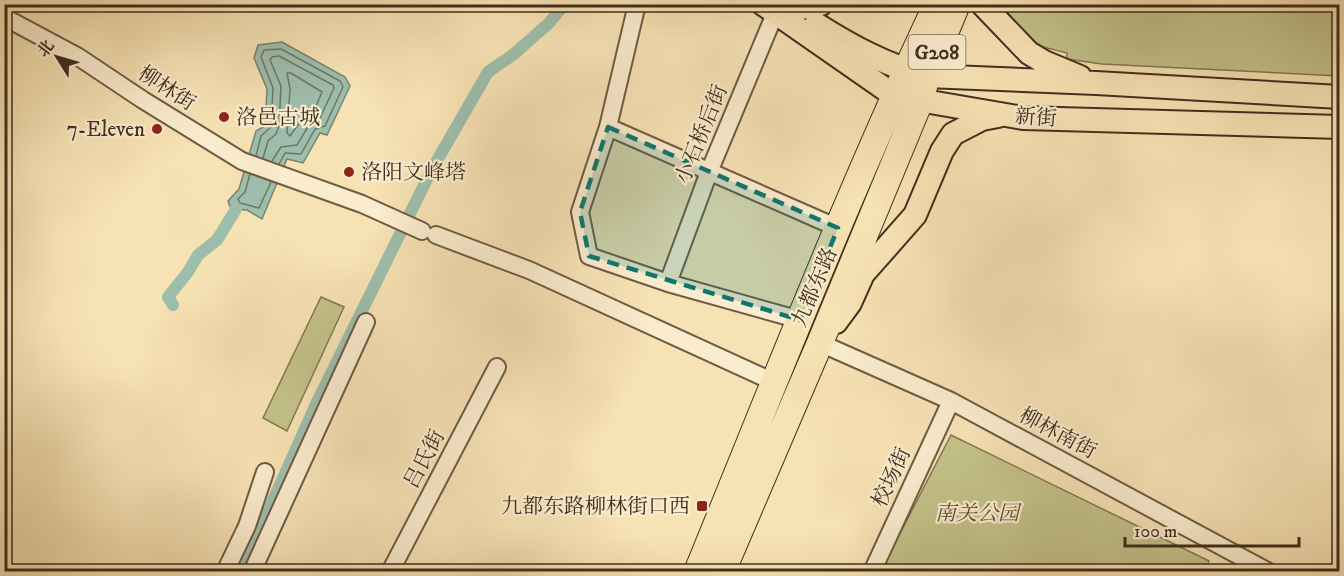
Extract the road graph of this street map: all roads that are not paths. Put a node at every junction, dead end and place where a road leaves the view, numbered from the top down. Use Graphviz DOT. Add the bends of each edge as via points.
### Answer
graph roads {
  1 [pos="637,4"];
  2 [pos="821,4"];
  3 [pos="937,4"];
  4 [pos="957,4"];
  5 [pos="982,4"];
  6 [pos="779,7"];
  7 [pos="4,17"];
  8 [pos="916,73"];
  9 [pos="1095,83"];
  10 [pos="895,96"];
  11 [pos="1340,97"];
  12 [pos="920,101"];
  13 [pos="1002,115"];
  14 [pos="1340,127"];
  15 [pos="608,128"];
  16 [pos="709,172"];
  17 [pos="838,228"];
  18 [pos="668,283"];
  19 [pos="800,320"];
  20 [pos="366,322"];
  21 [pos="820,343"];
  22 [pos="497,367"];
  23 [pos="774,382"];
  24 [pos="951,401"];
  25 [pos="266,472"];
  26 [pos="225,572"];
  27 [pos="252,572"];
  28 [pos="390,572"];
  29 [pos="697,572"];
  30 [pos="722,572"];
  31 [pos="872,572"];
  32 [pos="1269,572"];
  1 -- 15 [label="street"];
  2 -- 6 [label="main road"];
  3 -- 8 [label="highway, 九都东路 / G208"];
  4 -- 8 [label="highway, 九都东路 / G208"];
  5 -- 9 [label="main road" via="1029,52"];
  6 -- 8 [label="main road, 新街" via="856,48"];
  6 -- 10 [label="main road, 新街"];
  6 -- 16 [label="street, 小石桥后街"];
  7 -- 23 [label="street, 柳林街" via="77,56 242,161 529,270"];
  8 -- 9 [label="main road, 新街"];
  8 -- 10 [label="highway, 九都东路"];
  8 -- 12 [label="highway, 九都东路 / G208"];
  9 -- 11 [label="main road, 新街"];
  10 -- 12 [label="main road, 新街"];
  10 -- 17 [label="highway, 九都东路"];
  12 -- 13 [label="main road, 新街"];
  12 -- 21 [label="highway, 九都东路"];
  13 -- 14 [label="main road, 新街"];
  13 -- 21 [label="main road" via="982,119 953,134 915,215 863,274 850,303"];
  15 -- 16 [label="street"];
  15 -- 18 [label="street" via="580,212 589,256"];
  16 -- 17 [label="street"];
  16 -- 18 [label="street, 小石桥后街"];
  17 -- 19 [label="highway, 九都东路"];
  18 -- 19 [label="street"];
  19 -- 23 [label="highway, 九都东路"];
  20 -- 27 [label="street"];
  21 -- 24 [label="street, 柳林南街"];
  21 -- 30 [label="highway, 九都东路"];
  22 -- 28 [label="street, 吕氏街"];
  23 -- 29 [label="highway, 九都东路"];
  24 -- 31 [label="street, 校场街"];
  24 -- 32 [label="street, 柳林南街"];
  25 -- 26 [label="street"];
}
